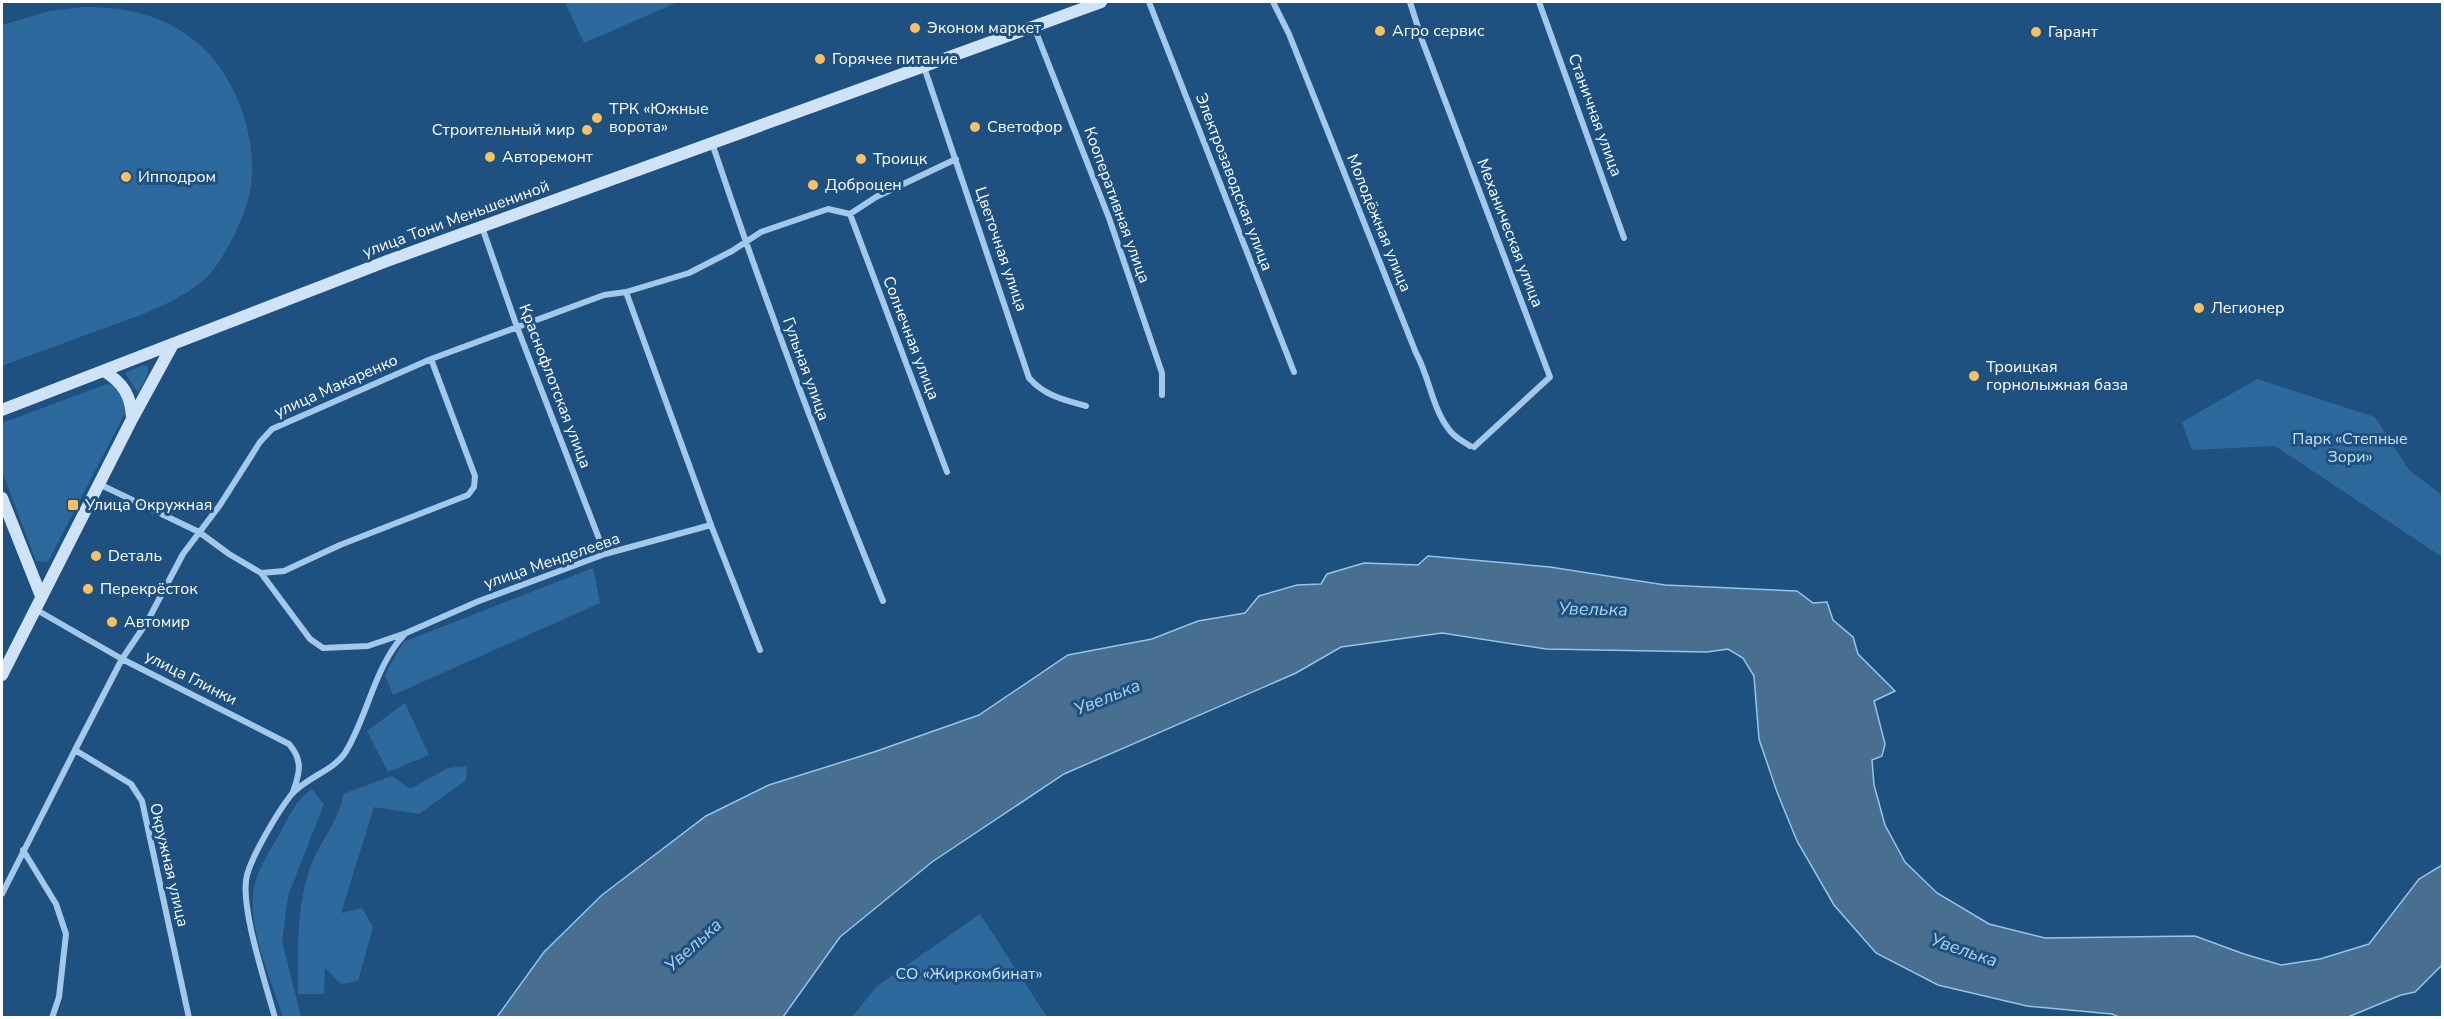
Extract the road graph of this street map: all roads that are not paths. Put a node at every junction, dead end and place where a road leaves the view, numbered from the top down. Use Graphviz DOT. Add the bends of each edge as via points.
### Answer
graph roads {
  1 [pos="1101,2"];
  2 [pos="1149,2"];
  3 [pos="1273,2"];
  4 [pos="1410,2"];
  5 [pos="1539,2"];
  6 [pos="1034,26"];
  7 [pos="924,67"];
  8 [pos="712,143"];
  9 [pos="956,159"];
  10 [pos="850,214"];
  11 [pos="482,227"];
  12 [pos="1624,238"];
  13 [pos="746,243"];
  14 [pos="626,292"];
  15 [pos="517,327"];
  16 [pos="173,344"];
  17 [pos="431,360"];
  18 [pos="104,371"];
  19 [pos="1294,372"];
  20 [pos="1162,395"];
  21 [pos="1086,406"];
  22 [pos="2,410"];
  23 [pos="132,419"];
  24 [pos="1472,446"];
  25 [pos="947,472"];
  26 [pos="99,484"];
  27 [pos="2,498"];
  28 [pos="711,525"];
  29 [pos="198,532"];
  30 [pos="605,555"];
  31 [pos="261,573"];
  32 [pos="41,596"];
  33 [pos="883,601"];
  34 [pos="34,609"];
  35 [pos="406,633"];
  36 [pos="760,650"];
  37 [pos="122,659"];
  38 [pos="2,675"];
  39 [pos="75,750"];
  40 [pos="292,794"];
  41 [pos="23,850"];
  42 [pos="2,894"];
  43 [pos="52,1017"];
  44 [pos="189,1017"];
  45 [pos="275,1017"];
  1 -- 6 [label="main road, улица Тони Меньшениной"];
  2 -- 19 [label="street, Электрозаводская улица"];
  3 -- 24 [label="street, Молодёжная улица" via="1439,412 1451,433"];
  4 -- 24 [label="street, Механическая улица" via="1550,376"];
  5 -- 12 [label="street, Станичная улица"];
  6 -- 7 [label="main road, улица Тони Меньшениной"];
  6 -- 20 [label="street, Кооперативная улица" via="1109,218 1162,373"];
  7 -- 8 [label="main road, улица Тони Меньшениной"];
  7 -- 9 [label="street, Цветочная улица"];
  8 -- 11 [label="main road, улица Тони Меньшениной"];
  8 -- 13 [label="street, Гульная улица"];
  9 -- 10 [label="street" via="876,197"];
  9 -- 21 [label="street, Цветочная улица" via="1029,378 1039,389 1058,399"];
  10 -- 13 [label="street, улица Макаренко" via="828,209 761,232"];
  10 -- 25 [label="street, Солнечная улица"];
  11 -- 15 [label="street, Краснофлотская улица"];
  11 -- 16 [label="main road, улица Тони Меньшениной"];
  13 -- 14 [label="street, улица Макаренко" via="689,273"];
  13 -- 33 [label="street, Гульная улица" via="822,451"];
  14 -- 15 [label="street, улица Макаренко" via="604,295"];
  14 -- 28 [label="street"];
  15 -- 17 [label="street, улица Макаренко"];
  15 -- 30 [label="street, Краснофлотская улица"];
  16 -- 18 [label="main road, улица Тони Меньшениной"];
  16 -- 23 [label="main road"];
  17 -- 29 [label="street, улица Макаренко" via="272,429"];
  17 -- 31 [label="street" via="475,476 468,495 284,571"];
  18 -- 22 [label="main road, улица Тони Меньшениной"];
  18 -- 23 [label="main road" via="123,385 132,406"];
  23 -- 26 [label="main road"];
  26 -- 29 [label="street"];
  26 -- 32 [label="main road"];
  27 -- 32 [label="main road"];
  28 -- 30 [label="street, улица Менделеева"];
  28 -- 36 [label="street"];
  29 -- 31 [label="street"];
  29 -- 37 [label="street, улица Макаренко"];
  30 -- 35 [label="street, улица Менделеева" via="479,601"];
  31 -- 35 [label="street, улица Менделеева" via="310,639 323,648 368,646"];
  32 -- 34 [label="main road"];
  34 -- 37 [label="street, улица Глинки"];
  34 -- 38 [label="main road"];
  35 -- 40 [label="street, улица Менделеева" via="383,665 356,735 342,756"];
  37 -- 39 [label="street"];
  37 -- 40 [label="street, улица Глинки" via="289,744 300,765"];
  39 -- 41 [label="street"];
  39 -- 44 [label="street, Окружная улица" via="131,784 142,801"];
  40 -- 45 [label="street, улица Менделеева" via="256,853 245,892"];
  41 -- 42 [label="street"];
  41 -- 43 [label="street" via="56,904 66,934 59,997"];
}
